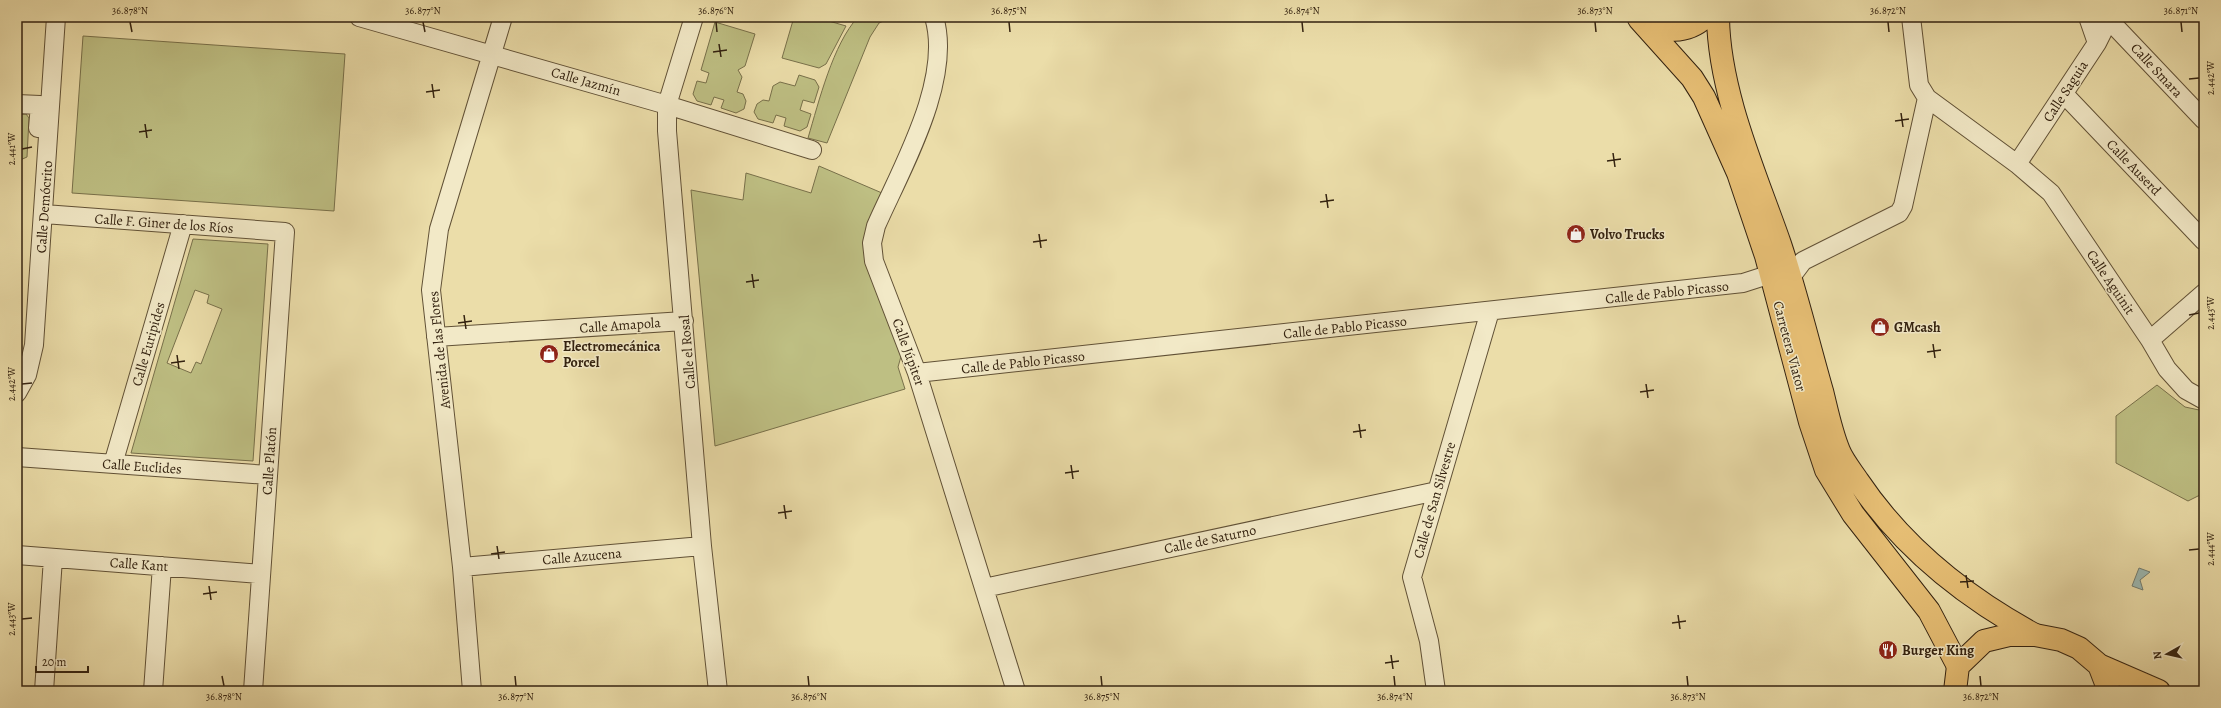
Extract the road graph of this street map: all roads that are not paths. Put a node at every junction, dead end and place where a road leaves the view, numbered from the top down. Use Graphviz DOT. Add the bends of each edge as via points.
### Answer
graph roads {
  1 [pos="56,17"];
  2 [pos="360,17"];
  3 [pos="503,17"];
  4 [pos="694,17"];
  5 [pos="934,17"];
  6 [pos="1705,17"];
  7 [pos="1718,17"];
  8 [pos="1911,17"];
  9 [pos="2088,17"];
  10 [pos="1638,18"];
  11 [pos="2110,18"];
  12 [pos="380,20"];
  13 [pos="2097,43"];
  14 [pos="492,54"];
  15 [pos="2064,94"];
  16 [pos="1927,98"];
  17 [pos="17,104"];
  18 [pos="667,105"];
  19 [pos="2204,120"];
  20 [pos="812,150"];
  21 [pos="2017,164"];
  22 [pos="44,214"];
  23 [pos="183,224"];
  24 [pos="285,232"];
  25 [pos="2204,241"];
  26 [pos="1781,276"];
  27 [pos="2204,293"];
  28 [pos="1490,311"];
  29 [pos="684,321"];
  30 [pos="436,337"];
  31 [pos="2150,340"];
  32 [pos="17,368"];
  33 [pos="918,373"];
  34 [pos="17,393"];
  35 [pos="2204,400"];
  36 [pos="18,457"];
  37 [pos="113,464"];
  38 [pos="268,475"];
  39 [pos="1437,491"];
  40 [pos="702,546"];
  41 [pos="17,555"];
  42 [pos="53,558"];
  43 [pos="162,566"];
  44 [pos="462,567"];
  45 [pos="261,574"];
  46 [pos="984,588"];
  47 [pos="2035,635"];
  48 [pos="2099,665"];
  49 [pos="1958,666"];
  50 [pos="44,691"];
  51 [pos="153,691"];
  52 [pos="253,691"];
  53 [pos="472,691"];
  54 [pos="718,691"];
  55 [pos="1016,691"];
  56 [pos="1436,691"];
  57 [pos="1954,691"];
  58 [pos="2108,691"];
  59 [pos="2159,691"];
  1 -- 22 [label="street, Calle Demócrito"];
  2 -- 12 [label="street, Calle Jazmín"];
  3 -- 14 [label="street, Avenida de las Flores"];
  4 -- 18 [label="street, Calle el Rosal"];
  5 -- 33 [label="street, Calle Júpiter" via="938,32 938,55 926,116 876,226 872,243 874,262"];
  6 -- 10 [label="main road" via="1694,25 1671,30 1660,29"];
  7 -- 26 [label="main road, Carretera Viator" via="1721,63"];
  8 -- 16 [label="street" via="1919,85"];
  9 -- 13 [label="street"];
  10 -- 26 [label="main road, Carretera Viator" via="1692,78 1704,97"];
  11 -- 13 [label="street, Calle Saguia"];
  11 -- 19 [label="street, Calle Smara"];
  12 -- 14 [label="street, Calle Jazmín"];
  13 -- 15 [label="street, Calle Saguia"];
  14 -- 18 [label="street, Calle Jazmín"];
  14 -- 30 [label="street, Avenida de las Flores" via="439,229 431,290"];
  15 -- 21 [label="street, Calle Saguia"];
  15 -- 25 [label="street, Calle Auserd"];
  16 -- 21 [label="street, Calle Aguinit"];
  16 -- 26 [label="street" via="1903,206 1899,214 1803,261"];
  17 -- 32 [label="street" via="40,105 22,352"];
  18 -- 20 [label="street, Calle Jazmín"];
  18 -- 29 [label="street, Calle el Rosal" via="667,131"];
  21 -- 31 [label="street, Calle Aguinit" via="2051,193"];
  22 -- 23 [label="street, Calle F. Giner de los Ríos"];
  22 -- 34 [label="street, Calle Demócrito" via="34,345 27,375"];
  23 -- 24 [label="street, Calle F. Giner de los Ríos"];
  23 -- 37 [label="street, Calle Euripides"];
  24 -- 38 [label="street, Calle Platón"];
  26 -- 28 [label="street, Calle de Pablo Picasso" via="1743,283"];
  26 -- 47 [label="main road, Carretera Viator" via="1839,452 1867,495 1899,533 1945,577 2003,618"];
  26 -- 49 [label="main road, Carretera Viator" via="1810,422 1826,470 1853,514 1928,611"];
  27 -- 31 [label="street"];
  28 -- 33 [label="street, Calle de Pablo Picasso"];
  28 -- 39 [label="street, Calle de San Silvestre"];
  29 -- 30 [label="street, Calle Amapola"];
  29 -- 40 [label="street, Calle el Rosal"];
  30 -- 44 [label="street, Avenida de las Flores"];
  31 -- 35 [label="street, Calle Aguinit" via="2167,368 2186,390"];
  33 -- 46 [label="street, Calle Júpiter"];
  36 -- 37 [label="street, Calle Euclides"];
  37 -- 38 [label="street, Calle Euclides"];
  38 -- 45 [label="street, Calle Platón"];
  39 -- 46 [label="street, Calle de Saturno"];
  39 -- 56 [label="street, Calle de San Silvestre" via="1412,577 1429,641"];
  40 -- 44 [label="street, Calle Azucena"];
  40 -- 54 [label="street, Calle el Rosal"];
  41 -- 42 [label="street, Calle Kant"];
  42 -- 43 [label="street, Calle Kant"];
  42 -- 50 [label="street"];
  43 -- 45 [label="street, Calle Kant"];
  43 -- 51 [label="street"];
  44 -- 53 [label="street, Avenida de las Flores"];
  45 -- 52 [label="street, Calle Platón"];
  46 -- 55 [label="street, Calle Júpiter"];
  47 -- 48 [label="main road" via="2061,640 2079,648"];
  47 -- 49 [label="main road" via="2009,635 1984,641"];
  48 -- 58 [label="main road"];
  48 -- 59 [label="main road"];
  49 -- 57 [label="main road"];
}
